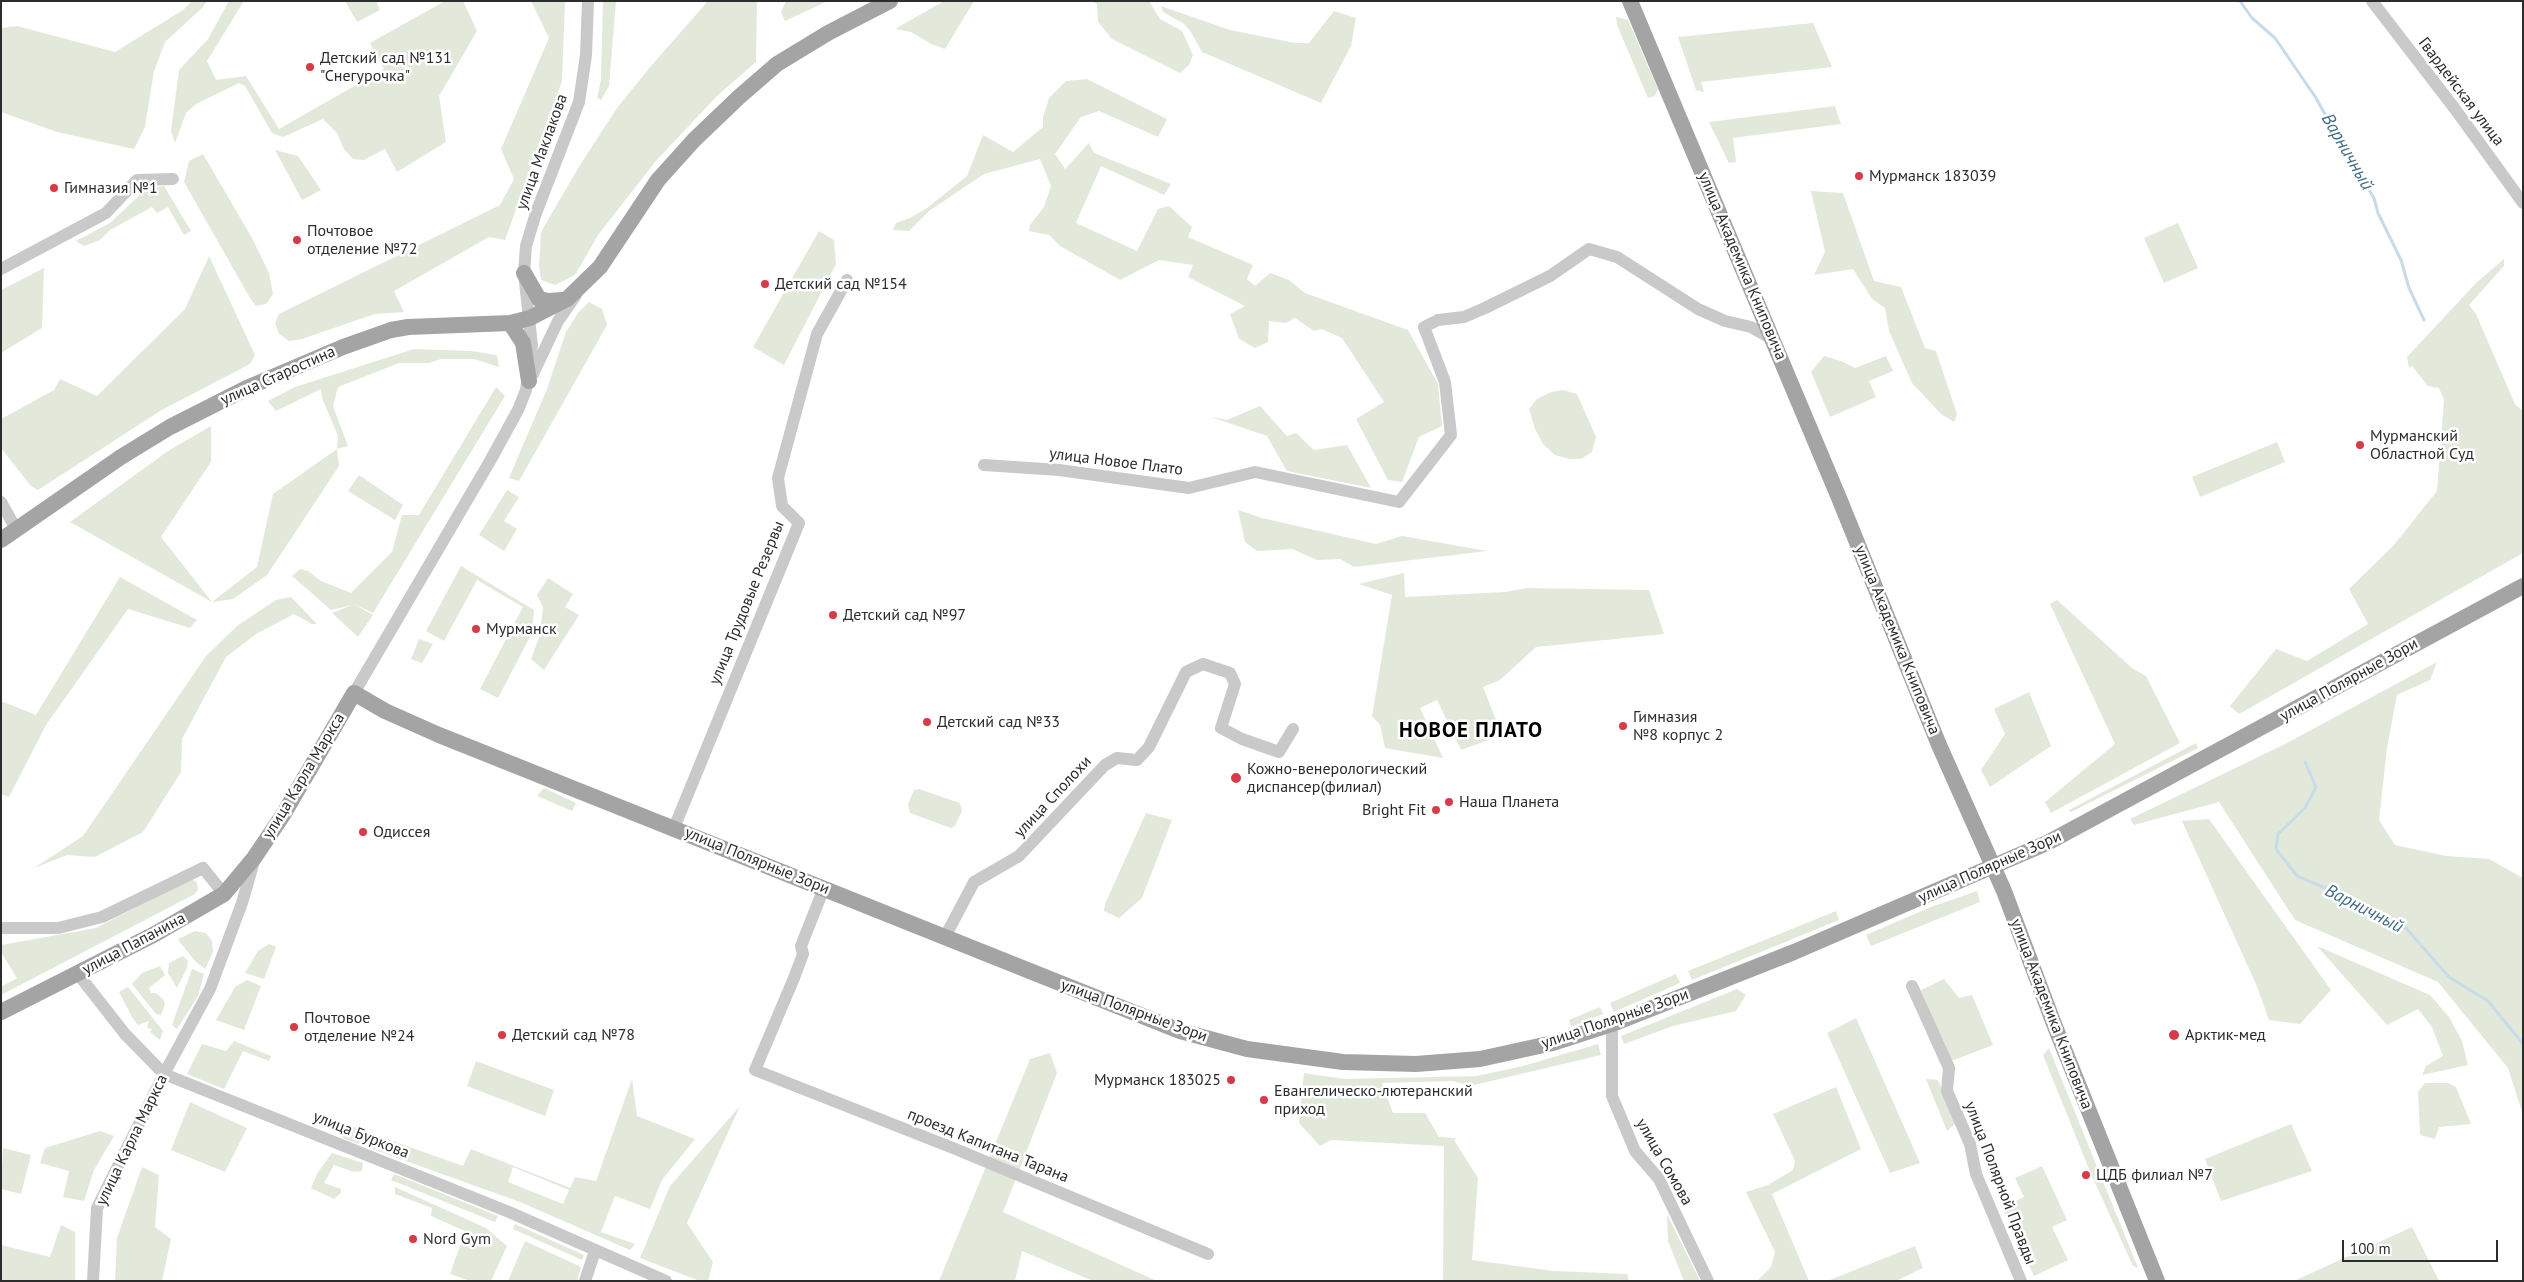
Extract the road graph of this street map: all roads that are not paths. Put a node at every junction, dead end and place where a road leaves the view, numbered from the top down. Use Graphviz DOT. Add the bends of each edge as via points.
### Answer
graph roads {
  1 [pos="588,1"];
  2 [pos="890,1"];
  3 [pos="1630,1"];
  4 [pos="2372,1"];
  5 [pos="173,179"];
  6 [pos="2523,203"];
  7 [pos="1,269"];
  8 [pos="524,278"];
  9 [pos="847,280"];
  10 [pos="581,286"];
  11 [pos="567,299"];
  12 [pos="530,318"];
  13 [pos="510,323"];
  14 [pos="1774,340"];
  15 [pos="529,380"];
  16 [pos="984,465"];
  17 [pos="1,502"];
  18 [pos="16,529"];
  19 [pos="1,540"];
  20 [pos="2523,586"];
  21 [pos="354,692"];
  22 [pos="1293,728"];
  23 [pos="674,828"];
  24 [pos="254,858"];
  25 [pos="1993,866"];
  26 [pos="824,888"];
  27 [pos="224,894"];
  28 [pos="1,928"];
  29 [pos="945,937"];
  30 [pos="78,974"];
  31 [pos="1912,986"];
  32 [pos="1,1012"];
  33 [pos="1612,1024"];
  34 [pos="164,1074"];
  35 [pos="595,1251"];
  36 [pos="1208,1254"];
  37 [pos="93,1281"];
  38 [pos="585,1281"];
  39 [pos="666,1281"];
  40 [pos="1708,1281"];
  41 [pos="2021,1281"];
  42 [pos="2157,1281"];
  1 -- 8 [label="street, улица Маклакова" via="586,55 579,102 533,222 526,246"];
  2 -- 10 [label="main road" via="777,64 739,97 658,180 600,267"];
  3 -- 14 [label="main road, улица Академика Книповича"];
  4 -- 6 [label="street, Гвардейская улица"];
  5 -- 7 [label="street" via="137,180 106,213"];
  8 -- 11 [label="main road" via="539,299"];
  8 -- 12 [label="street, улица Карла Маркса"];
  9 -- 23 [label="street, улица Трудовые Резервы" via="817,334 778,478 782,506 799,523"];
  10 -- 11 [label="main road, улица Старостина"];
  10 -- 15 [label="street" via="558,321"];
  11 -- 12 [label="main road, улица Старостина"];
  12 -- 13 [label="main road, улица Старостина"];
  12 -- 15 [label="street, улица Карла Маркса"];
  13 -- 15 [label="main road" via="523,344"];
  13 -- 18 [label="main road, улица Старостина" via="408,327 342,347 249,387 170,428 121,457"];
  14 -- 16 [label="street, улица Новое Плато" via="1751,327 1724,321 1698,309 1617,257 1589,249 1550,276 1485,308 1464,316 1438,320 1424,327 1445,382 1451,435 1399,502 1255,472 1189,488 1059,470"];
  14 -- 25 [label="main road, улица Академика Книповича"];
  15 -- 21 [label="street, улица Карла Маркса" via="522,404"];
  17 -- 18 [label="street"];
  18 -- 19 [label="main road, улица Старостина"];
  20 -- 25 [label="main road, улица Полярные Зори" via="2047,843"];
  21 -- 23 [label="main road, улица Полярные Зори" via="385,711 439,735"];
  21 -- 24 [label="main road, улица Карла Маркса" via="288,807"];
  22 -- 29 [label="street, улица Сполохи" via="1279,752 1242,739 1221,728 1236,684 1230,673 1203,664 1186,672 1148,747 1137,760 1117,758 1105,765 1019,856 974,882"];
  23 -- 26 [label="main road, улица Полярные Зори"];
  24 -- 27 [label="main road, улица Папанина"];
  24 -- 34 [label="street, улица Карла Маркса" via="242,904 210,989"];
  25 -- 33 [label="main road, улица Полярные Зори" via="1778,958"];
  25 -- 42 [label="main road, улица Академика Книповича"];
  26 -- 29 [label="main road, улица Полярные Зори"];
  26 -- 36 [label="street, проезд Капитана Тарана" via="801,946 802,954 794,978 755,1070"];
  27 -- 28 [label="street" via="204,868 102,917 58,928"];
  27 -- 30 [label="main road, улица Папанина"];
  29 -- 33 [label="main road, улица Полярные Зори" via="1180,1031 1247,1049 1304,1057 1389,1064 1458,1062 1552,1043"];
  30 -- 32 [label="main road, улица Папанина"];
  30 -- 34 [label="street, улица Буркова" via="124,1034"];
  31 -- 41 [label="street, улица Полярной Правды" via="1949,1068 1947,1091 1970,1144 1976,1174"];
  33 -- 40 [label="street, улица Сомова" via="1612,1096 1636,1151 1659,1179"];
  34 -- 35 [label="street, улица Буркова" via="501,1209"];
  34 -- 37 [label="street, улица Карла Маркса" via="97,1208"];
  35 -- 38 [label="street"];
  35 -- 39 [label="street, улица Буркова"];
}
